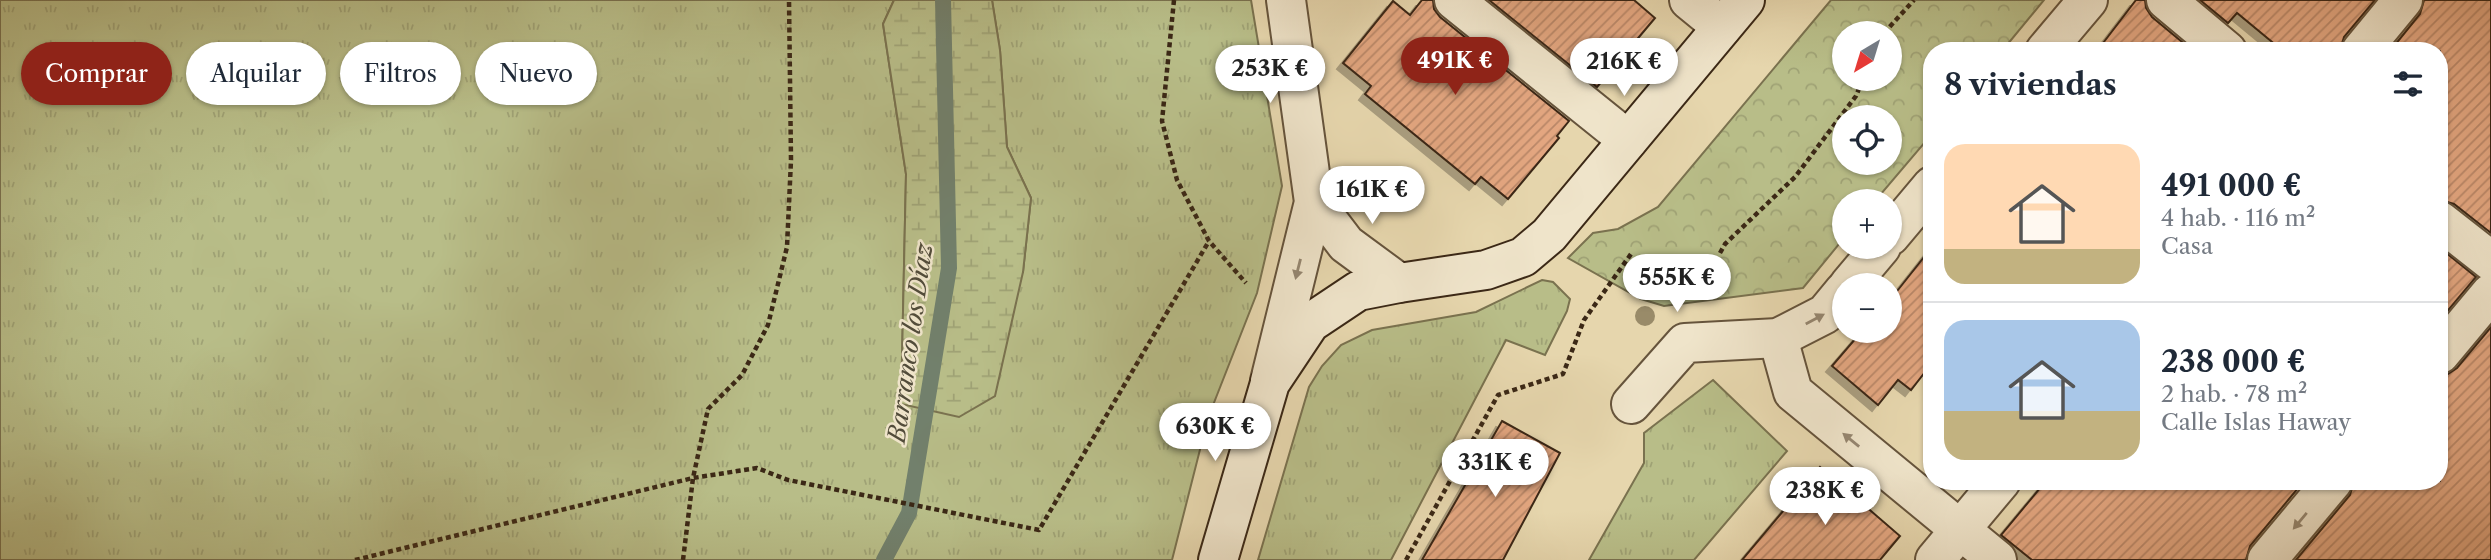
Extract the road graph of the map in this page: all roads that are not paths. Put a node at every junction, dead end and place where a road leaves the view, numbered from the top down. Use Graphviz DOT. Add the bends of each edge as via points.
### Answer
graph roads {
  1 [pos="1286,0"];
  2 [pos="1454,0"];
  3 [pos="1689,0"];
  4 [pos="2088,0"];
  5 [pos="2166,0"];
  6 [pos="2403,0"];
  7 [pos="1734,14"];
  8 [pos="2053,42"];
  9 [pos="2216,42"];
  10 [pos="2368,42"];
  11 [pos="1628,140"];
  12 [pos="1923,197"];
  13 [pos="1314,202"];
  14 [pos="1902,222"];
  15 [pos="2448,226"];
  16 [pos="1871,259"];
  17 [pos="2491,261"];
  18 [pos="1859,273"];
  19 [pos="1399,283"];
  20 [pos="2491,293"];
  21 [pos="1832,306"];
  22 [pos="1778,338"];
  23 [pos="2448,344"];
  24 [pos="1270,383"];
  25 [pos="1631,404"];
  26 [pos="1993,490"];
  27 [pos="2325,490"];
  28 [pos="1960,530"];
  29 [pos="1218,560"];
  30 [pos="1935,560"];
  31 [pos="1997,560"];
  32 [pos="2267,560"];
  1 -- 13 [label="street"];
  2 -- 11 [label="street"];
  3 -- 7 [label="street"];
  4 -- 8 [label="street"];
  5 -- 9 [label="street"];
  6 -- 10 [label="street"];
  7 -- 11 [label="street"];
  11 -- 19 [label="street" via="1549,235 1523,257 1486,270"];
  12 -- 14 [label="street"];
  13 -- 19 [label="street" via="1346,244"];
  13 -- 24 [label="street, one-way"];
  15 -- 17 [label="street"];
  16 -- 18 [label="street"];
  19 -- 24 [label="street" via="1358,291 1310,323"];
  20 -- 23 [label="street"];
  22 -- 21 [label="street, one-way" via="1825,314"];
  22 -- 25 [label="street" via="1685,343"];
  28 -- 22 [label="street, one-way" via="1793,391"];
  24 -- 29 [label="street"];
  26 -- 28 [label="street"];
  27 -- 32 [label="street, one-way"];
  28 -- 30 [label="street"];
  28 -- 31 [label="street"];
}
